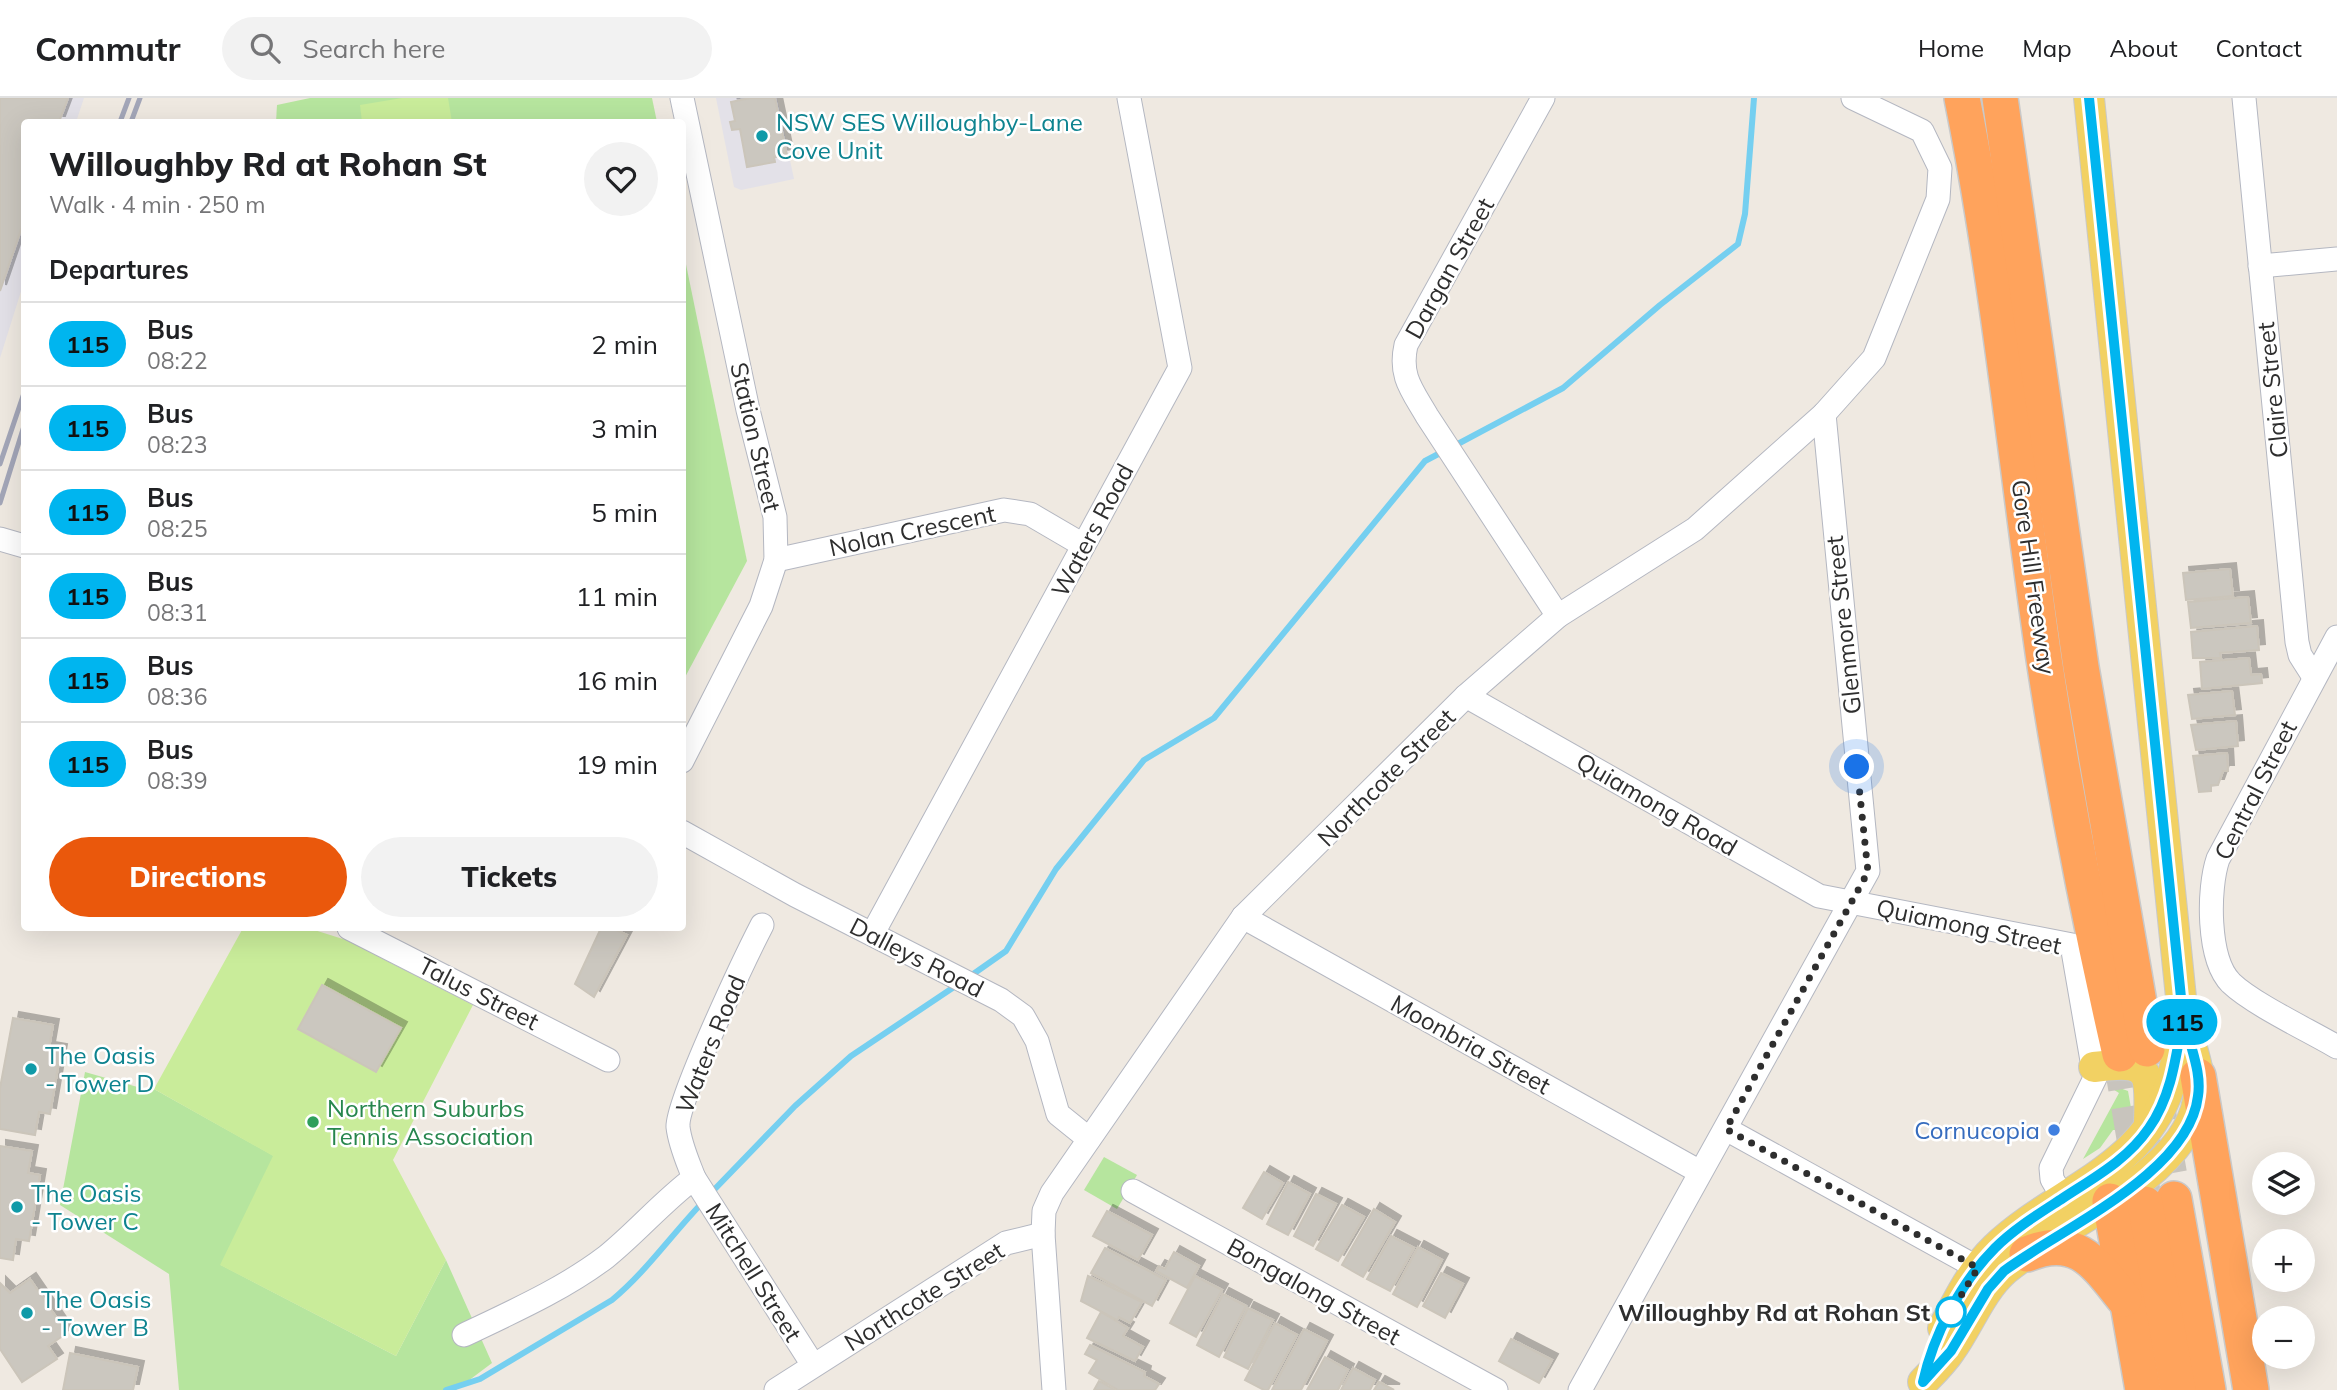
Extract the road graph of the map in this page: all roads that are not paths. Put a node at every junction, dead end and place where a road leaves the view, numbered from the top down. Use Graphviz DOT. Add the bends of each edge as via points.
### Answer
graph roads {
  1 [pos="682,98"];
  2 [pos="1129,98"];
  3 [pos="1543,98"];
  4 [pos="1853,98"];
  5 [pos="1962,98"];
  6 [pos="2000,98"];
  7 [pos="2089,98"];
  8 [pos="2244,98"];
  9 [pos="2337,259"];
  10 [pos="2260,266"];
  11 [pos="1824,414"];
  12 [pos="0,539"];
  13 [pos="21,545"];
  14 [pos="1083,545"];
  15 [pos="776,559"];
  16 [pos="1558,616"];
  17 [pos="2337,637"];
  18 [pos="2314,677"];
  19 [pos="1466,696"];
  20 [pos="686,753"];
  21 [pos="686,834"];
  22 [pos="1852,902"];
  23 [pos="1243,917"];
  24 [pos="762,925"];
  25 [pos="355,931"];
  26 [pos="873,933"];
  27 [pos="2183,1017"];
  28 [pos="2337,1047"];
  29 [pos="2121,1057"];
  30 [pos="608,1060"];
  31 [pos="2198,1076"];
  32 [pos="1726,1129"];
  33 [pos="2148,1130"];
  34 [pos="1089,1139"];
  35 [pos="1700,1172"];
  36 [pos="694,1178"];
  37 [pos="2108,1186"];
  38 [pos="1133,1191"];
  39 [pos="2063,1198"];
  40 [pos="1043,1234"];
  41 [pos="2027,1254"];
  42 [pos="1987,1274"];
  43 [pos="2126,1302"];
  44 [pos="464,1335"];
  45 [pos="813,1366"];
  46 [pos="1921,1386"];
  47 [pos="781,1388"];
  48 [pos="1055,1390"];
  49 [pos="1496,1390"];
  50 [pos="1580,1390"];
  51 [pos="2143,1390"];
  52 [pos="2178,1390"];
  53 [pos="2208,1390"];
  54 [pos="2251,1390"];
  1 -- 15 [label="street, Station Street" via="775,517"];
  2 -- 14 [label="street, Waters Road" via="1180,368"];
  3 -- 16 [label="street, Dargan Street" via="1406,345 1402,363 1420,405"];
  4 -- 11 [label="street, Northcote Street" via="1922,131 1940,168 1937,199 1874,358"];
  5 -- 29 [label="highway, Gore Hill Freeway" via="1990,259 2045,660 2088,916"];
  6 -- 29 [label="highway, Gore Hill Freeway" via="2081,667"];
  7 -- 27 [label="main road"];
  8 -- 10 [label="street, Claire Street"];
  9 -- 10 [label="street"];
  10 -- 18 [label="street, Claire Street" via="2297,642"];
  11 -- 16 [label="street, Northcote Street" via="1695,529"];
  11 -- 22 [label="street, Glenmore Street" via="1868,872"];
  12 -- 13 [label="street"];
  14 -- 15 [label="street, Nolan Crescent" via="1030,514 1004,510"];
  14 -- 26 [label="street, Waters Road"];
  15 -- 20 [label="street, Station Street" via="761,607"];
  16 -- 19 [label="street, Northcote Street"];
  17 -- 18 [label="street, Central Street"];
  18 -- 28 [label="street, Central Street" via="2218,859 2210,899 2217,951 2229,981"];
  19 -- 22 [label="street, Quiamong Road" via="1819,896"];
  19 -- 23 [label="street, Northcote Street"];
  21 -- 26 [label="street, Dalleys Road"];
  22 -- 29 [label="street, Quiamong Street" via="2072,945"];
  22 -- 32 [label="street, Glenmore Street"];
  23 -- 34 [label="street, Northcote Street"];
  23 -- 35 [label="street, Moonbria Street"];
  24 -- 36 [label="street, Waters Road" via="677,1125"];
  25 -- 30 [label="street, Talus Street"];
  26 -- 34 [label="street, Dalleys Road" via="1023,1016 1037,1041 1058,1114"];
  27 -- 31 [label="main road"];
  27 -- 33 [label="main road" via="2169,1089"];
  29 -- 33 [label="main road" via="2143,1072 2150,1091"];
  29 -- 39 [label="street, Quiamong Street" via="2094,1082 2051,1168"];
  31 -- 37 [label="main road" via="2197,1104 2175,1146 2149,1175"];
  31 -- 54 [label="highway"];
  32 -- 35 [label="street, Glenmore Street"];
  32 -- 42 [label="street"];
  33 -- 37 [label="main road"];
  34 -- 40 [label="street, Northcote Street" via="1052,1193 1044,1211"];
  35 -- 50 [label="street, Glenmore Street"];
  36 -- 44 [label="street" via="605,1257 530,1303"];
  36 -- 45 [label="street, Mitchell Street"];
  37 -- 39 [label="main road"];
  37 -- 41 [label="main road"];
  37 -- 43 [label="highway"];
  38 -- 49 [label="street, Bongalong Street"];
  39 -- 42 [label="main road" via="2003,1241"];
  40 -- 45 [label="street, Northcote Street" via="1006,1243"];
  40 -- 48 [label="street"];
  41 -- 42 [label="main road"];
  41 -- 43 [label="highway" via="2050,1246 2081,1253"];
  42 -- 46 [label="main road" via="1934,1344"];
  43 -- 51 [label="highway"];
  45 -- 47 [label="street, Northcote Street"];
  52 -- 53 [label="highway" via="2160,1202"];
}
